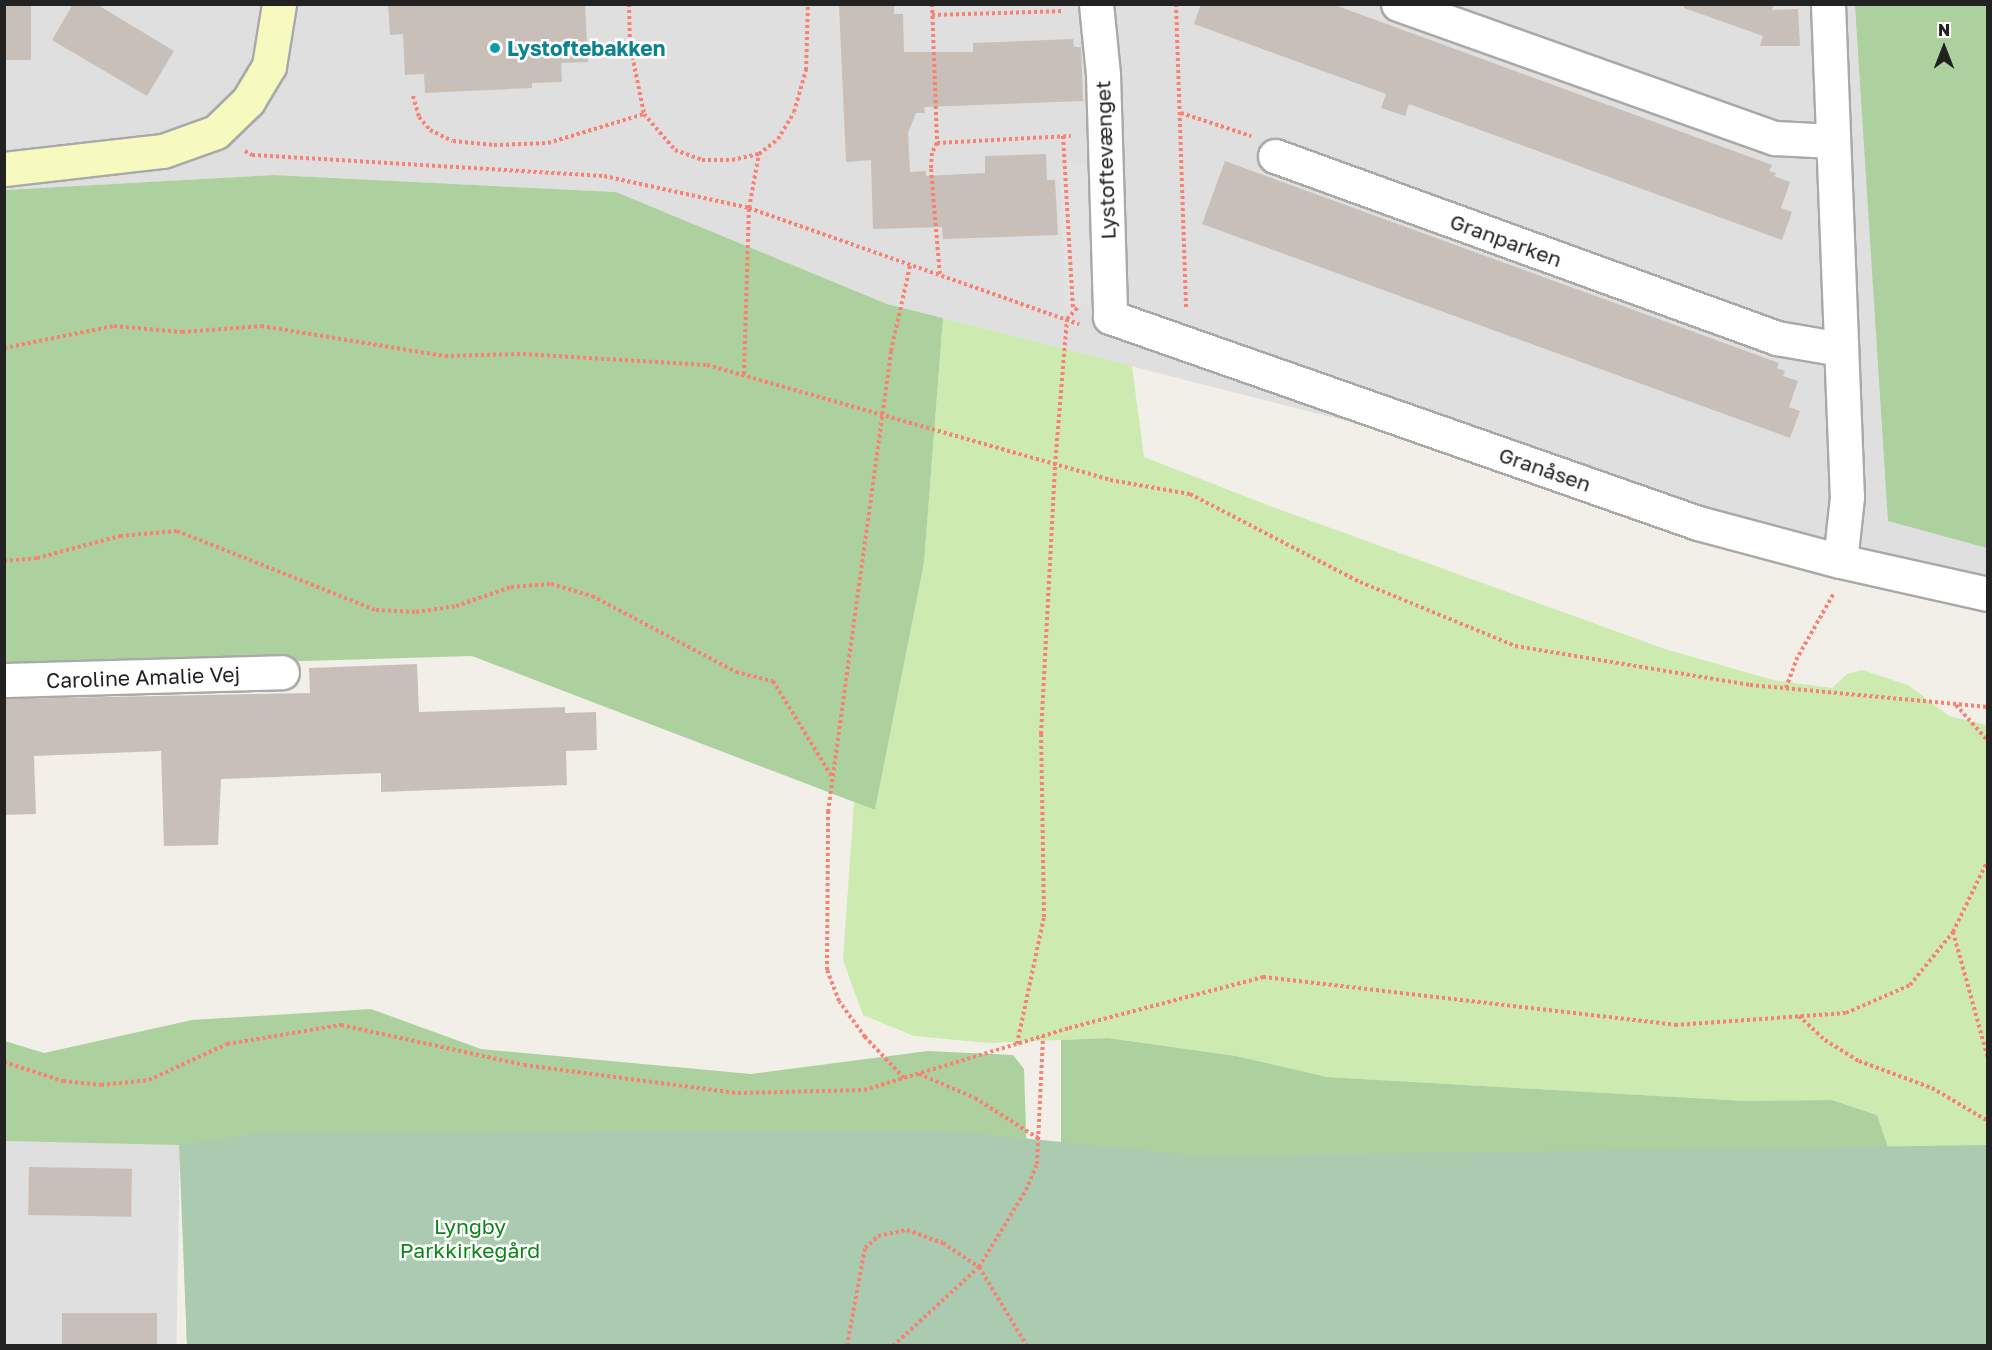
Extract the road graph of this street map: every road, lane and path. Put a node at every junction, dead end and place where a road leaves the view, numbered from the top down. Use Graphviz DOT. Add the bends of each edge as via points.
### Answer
graph roads {
  1 [pos="279,4"];
  2 [pos="629,4"];
  3 [pos="808,4"];
  4 [pos="932,4"];
  5 [pos="1176,4"];
  6 [pos="1398,4"];
  7 [pos="1828,4"];
  8 [pos="1097,7"];
  9 [pos="932,15"];
  10 [pos="413,96"];
  11 [pos="1181,113"];
  12 [pos="644,114"];
  13 [pos="216,132"];
  14 [pos="1104,134"];
  15 [pos="1063,136"];
  16 [pos="1833,141"];
  17 [pos="937,143"];
  18 [pos="759,154"];
  19 [pos="1275,156"];
  20 [pos="4,169"];
  21 [pos="749,208"];
  22 [pos="910,267"];
  23 [pos="939,277"];
  24 [pos="1073,308"];
  25 [pos="1067,319"];
  26 [pos="1099,322"];
  27 [pos="1189,344"];
  28 [pos="4,348"];
  29 [pos="1841,349"];
  30 [pos="744,375"];
  31 [pos="881,414"];
  32 [pos="1055,465"];
  33 [pos="4,561"];
  34 [pos="1840,561"];
  35 [pos="1988,594"];
  36 [pos="282,672"];
  37 [pos="4,680"];
  38 [pos="1786,688"];
  39 [pos="1956,704"];
  40 [pos="1988,707"];
  41 [pos="1988,741"];
  42 [pos="832,777"];
  43 [pos="1988,860"];
  44 [pos="1953,932"];
  45 [pos="1799,1017"];
  46 [pos="1043,1036"];
  47 [pos="1017,1044"];
  48 [pos="1988,1058"];
  49 [pos="4,1062"];
  50 [pos="918,1074"];
  51 [pos="904,1078"];
  52 [pos="1988,1120"];
  53 [pos="1038,1138"];
  54 [pos="979,1267"];
  55 [pos="847,1346"];
  56 [pos="893,1346"];
  57 [pos="1027,1346"];
  1 -- 13 [label="street" via="269,66 248,101"];
  2 -- 12 [label="path" via="630,45"];
  3 -- 18 [label="path" via="806,70 794,111 778,139"];
  4 -- 9 [label="path"];
  5 -- 11 [label="path"];
  6 -- 16 [label="street" via="1775,138"];
  7 -- 16 [label="street"];
  8 -- 9 [label="path"];
  8 -- 14 [label="street, Lystoftevænget"];
  9 -- 17 [label="path"];
  10 -- 12 [label="path" via="419,117 430,130 453,141 494,145 548,143"];
  11 -- 19 [label="path" via="1267,142"];
  11 -- 27 [label="path"];
  12 -- 18 [label="path" via="675,150 702,160 732,160"];
  13 -- 20 [label="street" via="164,152"];
  13 -- 21 [label="path" via="252,155 604,176"];
  14 -- 15 [label="path"];
  14 -- 26 [label="street, Lystoftevænget"];
  15 -- 17 [label="path"];
  15 -- 24 [label="path"];
  16 -- 29 [label="street"];
  17 -- 23 [label="path" via="931,169"];
  18 -- 21 [label="path"];
  19 -- 29 [label="street, Granparken" via="1777,338"];
  21 -- 22 [label="path"];
  21 -- 30 [label="path"];
  22 -- 23 [label="path"];
  22 -- 31 [label="path"];
  23 -- 25 [label="path"];
  25 -- 26 [label="path"];
  25 -- 32 [label="path"];
  26 -- 27 [label="street, Granåsen"];
  27 -- 34 [label="street, Granåsen" via="1698,523"];
  28 -- 30 [label="path" via="114,326 182,332 261,326 445,356 651,359 707,365"];
  29 -- 34 [label="street" via="1847,496"];
  30 -- 31 [label="path"];
  31 -- 32 [label="path"];
  31 -- 42 [label="path"];
  32 -- 38 [label="path" via="1190,494 1360,582 1515,646"];
  32 -- 47 [label="path" via="1041,734 1044,917"];
  33 -- 42 [label="path" via="37,558 120,536 177,531 376,610 456,606 511,587 551,584 592,596 736,672 773,681"];
  34 -- 35 [label="street, Granåsen"];
  34 -- 38 [label="path" via="1833,596 1796,660"];
  36 -- 37 [label="street, Caroline Amalie Vej"];
  38 -- 39 [label="path"];
  39 -- 40 [label="path"];
  39 -- 41 [label="path"];
  42 -- 51 [label="path" via="828,812 827,970 839,1001 865,1037"];
  43 -- 44 [label="path"];
  44 -- 45 [label="path" via="1910,985 1846,1013"];
  44 -- 48 [label="path"];
  45 -- 46 [label="path" via="1674,1025 1263,977"];
  45 -- 52 [label="path" via="1825,1040 1860,1061 1932,1088"];
  46 -- 47 [label="path"];
  46 -- 53 [label="path"];
  47 -- 50 [label="path"];
  49 -- 51 [label="path" via="63,1081 101,1085 149,1080 227,1044 340,1025 524,1065 738,1093 864,1090"];
  50 -- 51 [label="path"];
  50 -- 53 [label="path" via="975,1098"];
  53 -- 54 [label="path" via="1036,1164 1026,1190"];
  54 -- 55 [label="path" via="944,1243 907,1230 878,1236 865,1248"];
  54 -- 56 [label="path"];
  54 -- 57 [label="path"];
}
